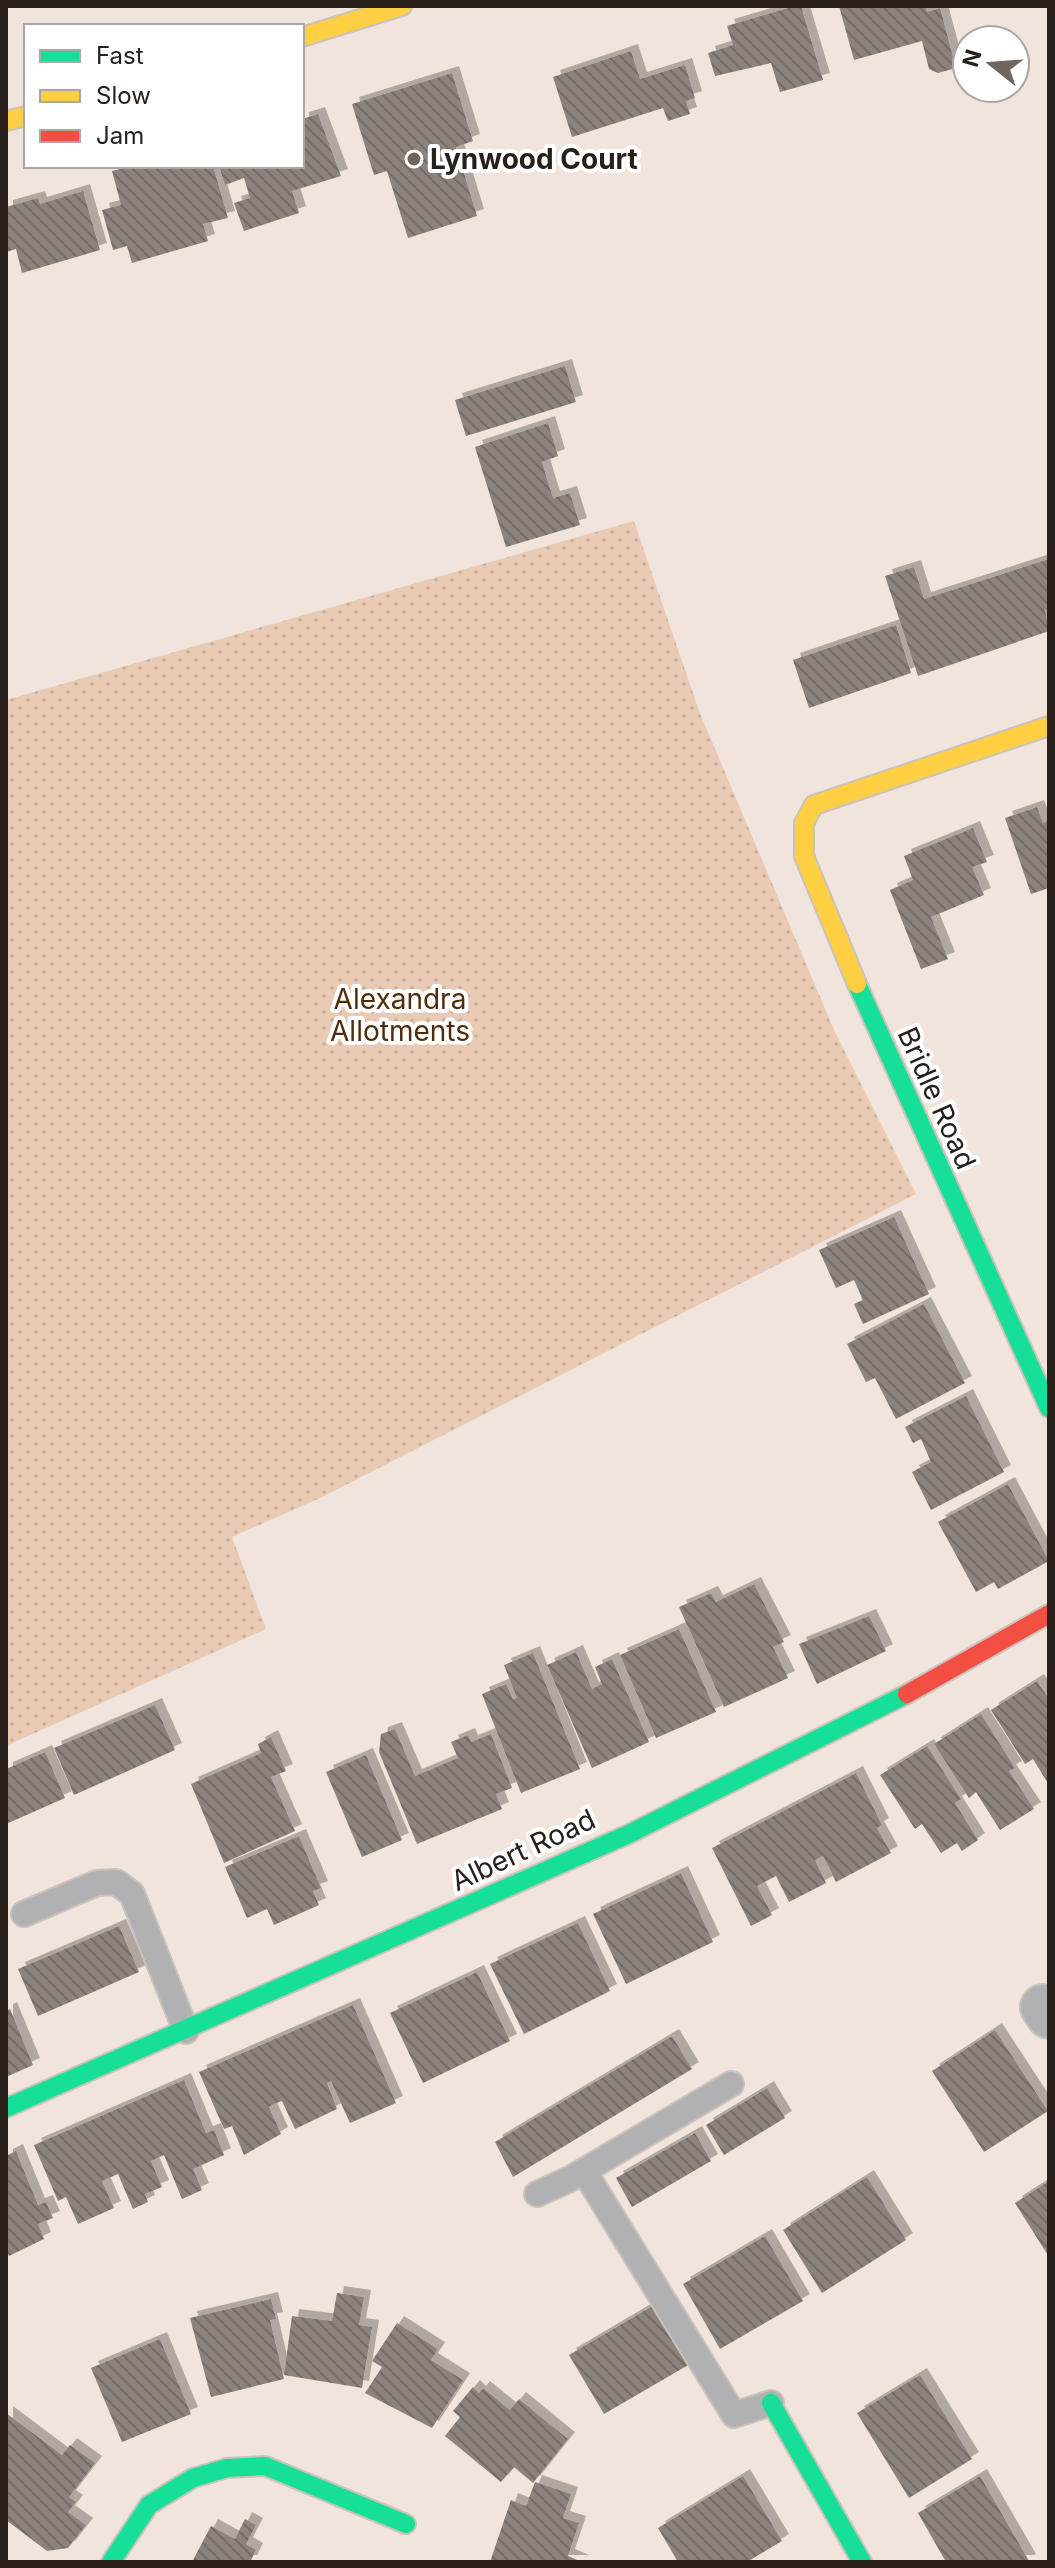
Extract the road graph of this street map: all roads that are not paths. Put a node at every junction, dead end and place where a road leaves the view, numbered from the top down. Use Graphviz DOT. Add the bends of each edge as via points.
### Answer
graph roads {
  1 [pos="402,6"];
  2 [pos="304,36"];
  3 [pos="1049,726"];
  4 [pos="1049,1408"];
  5 [pos="1049,1614"];
  6 [pos="24,1914"];
  7 [pos="186,2031"];
  8 [pos="731,2084"];
  9 [pos="6,2108"];
  10 [pos="584,2171"];
  11 [pos="537,2194"];
  12 [pos="771,2403"];
  13 [pos="406,2524"];
  14 [pos="111,2562"];
  15 [pos="862,2562"];
  1 -- 2 [label="street"];
  3 -- 4 [label="street, Bridle Road" via="814,805 804,823 804,856 867,1009"];
  5 -- 7 [label="street, Albert Road" via="806,1748"];
  6 -- 7 [label="lane" via="97,1883 116,1882 132,1894"];
  7 -- 9 [label="street, Albert Road"];
  8 -- 10 [label="lane"];
  10 -- 11 [label="lane"];
  10 -- 12 [label="lane" via="734,2415"];
  12 -- 15 [label="street"];
  13 -- 14 [label="street" via="265,2466 227,2468 193,2478 149,2505"];
}
